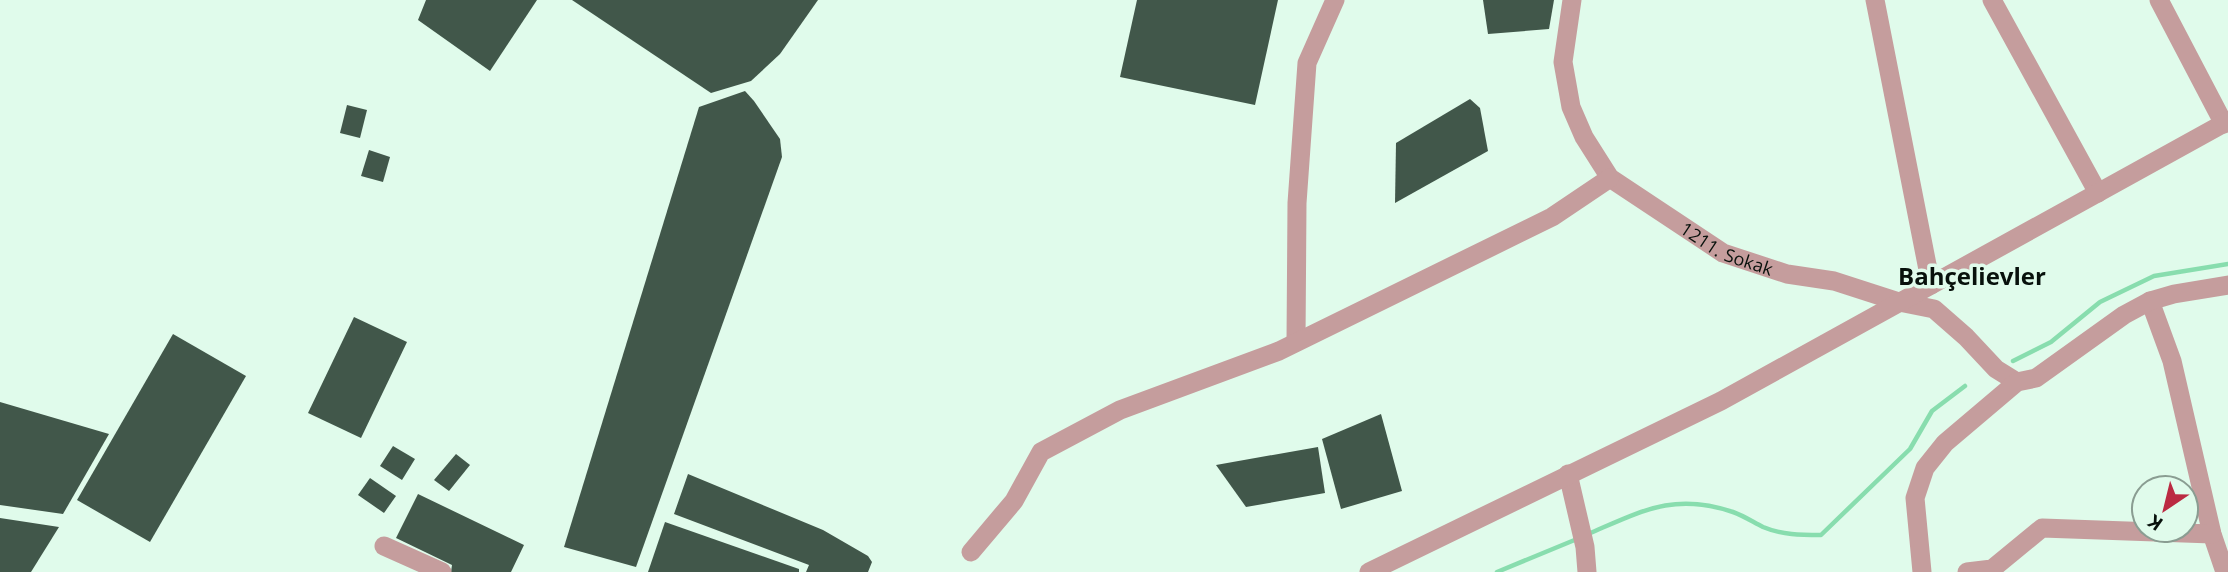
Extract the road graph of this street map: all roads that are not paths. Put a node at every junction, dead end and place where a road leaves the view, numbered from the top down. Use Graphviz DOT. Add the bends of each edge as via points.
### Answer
graph roads {
  1 [pos="1335,0"];
  2 [pos="1572,0"];
  3 [pos="1875,0"];
  4 [pos="1992,0"];
  5 [pos="2159,0"];
  6 [pos="2226,122"];
  7 [pos="1610,178"];
  8 [pos="2098,193"];
  9 [pos="1931,285"];
  10 [pos="2228,285"];
  11 [pos="2150,301"];
  12 [pos="1899,302"];
  13 [pos="1296,342"];
  14 [pos="2017,382"];
  15 [pos="1568,474"];
  16 [pos="2212,534"];
  17 [pos="384,546"];
  18 [pos="971,552"];
  19 [pos="442,572"];
  20 [pos="1369,572"];
  21 [pos="1587,572"];
  22 [pos="1922,572"];
  23 [pos="1967,572"];
  24 [pos="2225,572"];
  1 -- 13 [label="street" via="1307,63 1297,203"];
  2 -- 7 [label="street, 1211. Sokak" via="1563,62 1571,107"];
  3 -- 9 [label="street"];
  4 -- 8 [label="street"];
  5 -- 6 [label="street"];
  6 -- 8 [label="street"];
  7 -- 12 [label="street, 1211. Sokak" via="1724,253"];
  7 -- 13 [label="street" via="1552,217"];
  8 -- 9 [label="street"];
  9 -- 12 [label="street"];
  10 -- 11 [label="street"];
  11 -- 14 [label="street" via="2036,378"];
  11 -- 16 [label="street" via="2172,361"];
  12 -- 14 [label="street, 1211. Sokak" via="1934,309 1996,369"];
  12 -- 15 [label="street" via="1721,401"];
  13 -- 18 [label="street" via="1120,410 1041,452 1014,501"];
  14 -- 22 [label="street" via="1945,443 1925,468 1915,498"];
  15 -- 20 [label="street"];
  15 -- 21 [label="street"];
  16 -- 23 [label="street" via="2042,528 1992,569"];
  16 -- 24 [label="street"];
  17 -- 19 [label="street"];
}
